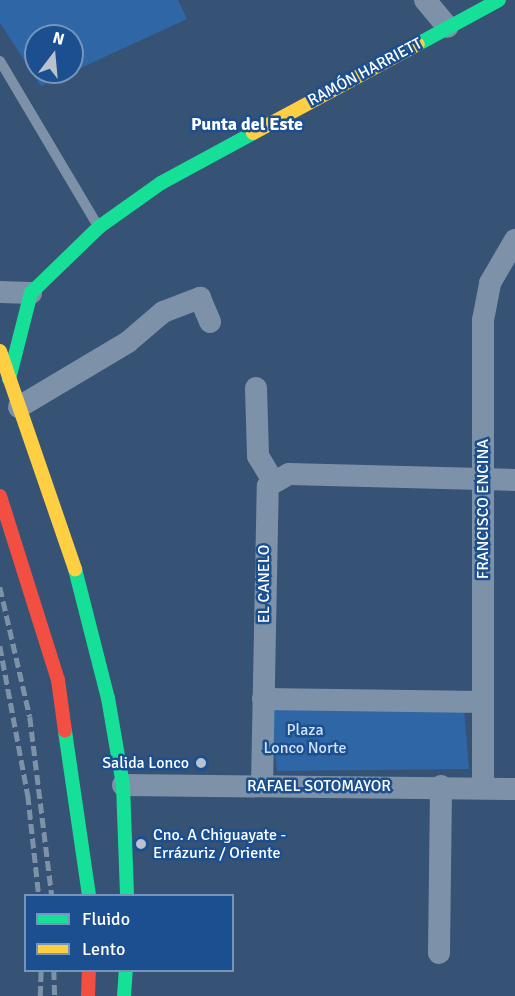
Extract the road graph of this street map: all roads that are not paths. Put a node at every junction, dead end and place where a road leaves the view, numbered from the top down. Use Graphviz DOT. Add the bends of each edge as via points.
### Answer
graph roads {
  1 [pos="425,0"];
  2 [pos="499,0"];
  3 [pos="448,27"];
  4 [pos="0,61"];
  5 [pos="99,227"];
  6 [pos="515,240"];
  7 [pos="0,292"];
  8 [pos="31,292"];
  9 [pos="210,322"];
  10 [pos="0,351"];
  11 [pos="9,380"];
  12 [pos="256,388"];
  13 [pos="19,407"];
  14 [pos="484,480"];
  15 [pos="515,480"];
  16 [pos="273,481"];
  17 [pos="0,496"];
  18 [pos="263,699"];
  19 [pos="483,702"];
  20 [pos="69,737"];
  21 [pos="87,759"];
  22 [pos="115,781"];
  23 [pos="262,786"];
  24 [pos="441,786"];
  25 [pos="483,786"];
  26 [pos="515,789"];
  27 [pos="106,810"];
  28 [pos="95,832"];
  29 [pos="87,862"];
  30 [pos="89,894"];
  31 [pos="127,894"];
  32 [pos="439,953"];
  33 [pos="89,972"];
  34 [pos="126,972"];
  35 [pos="88,996"];
  36 [pos="124,996"];
  1 -- 3 [label="street"];
  2 -- 3 [label="main road, RAMÓN HARRIETT"];
  3 -- 5 [label="main road, RAMÓN HARRIETT" via="161,183"];
  4 -- 5 [label="lane"];
  5 -- 8 [label="main road, RAMÓN HARRIETT"];
  6 -- 14 [label="street, FRANCISCO ENCINA" via="495,270 484,308"];
  7 -- 8 [label="street"];
  8 -- 11 [label="main road"];
  9 -- 13 [label="street" via="200,298 163,312 129,342"];
  10 -- 11 [label="main road"];
  11 -- 13 [label="main road"];
  12 -- 16 [label="street" via="258,456"];
  13 -- 22 [label="main road" via="81,588"];
  14 -- 15 [label="street"];
  14 -- 16 [label="street" via="289,474"];
  14 -- 19 [label="street, FRANCISCO ENCINA"];
  16 -- 18 [label="street, EL CANELO" via="264,499"];
  17 -- 20 [label="main road" via="47,633"];
  18 -- 19 [label="street"];
  18 -- 23 [label="street, EL CANELO"];
  19 -- 25 [label="street, FRANCISCO ENCINA"];
  20 -- 21 [label="main road"];
  20 -- 29 [label="main road"];
  22 -- 23 [label="street, RAFAEL SOTOMAYOR"];
  22 -- 27 [label="main road"];
  22 -- 31 [label="main road"];
  23 -- 24 [label="street, RAFAEL SOTOMAYOR"];
  24 -- 25 [label="street, RAFAEL SOTOMAYOR"];
  24 -- 32 [label="street"];
  25 -- 26 [label="street, RAFAEL SOTOMAYOR"];
  28 -- 29 [label="main road"];
  29 -- 30 [label="main road"];
  33 -- 35 [label="main road"];
  34 -- 36 [label="main road"];
}
